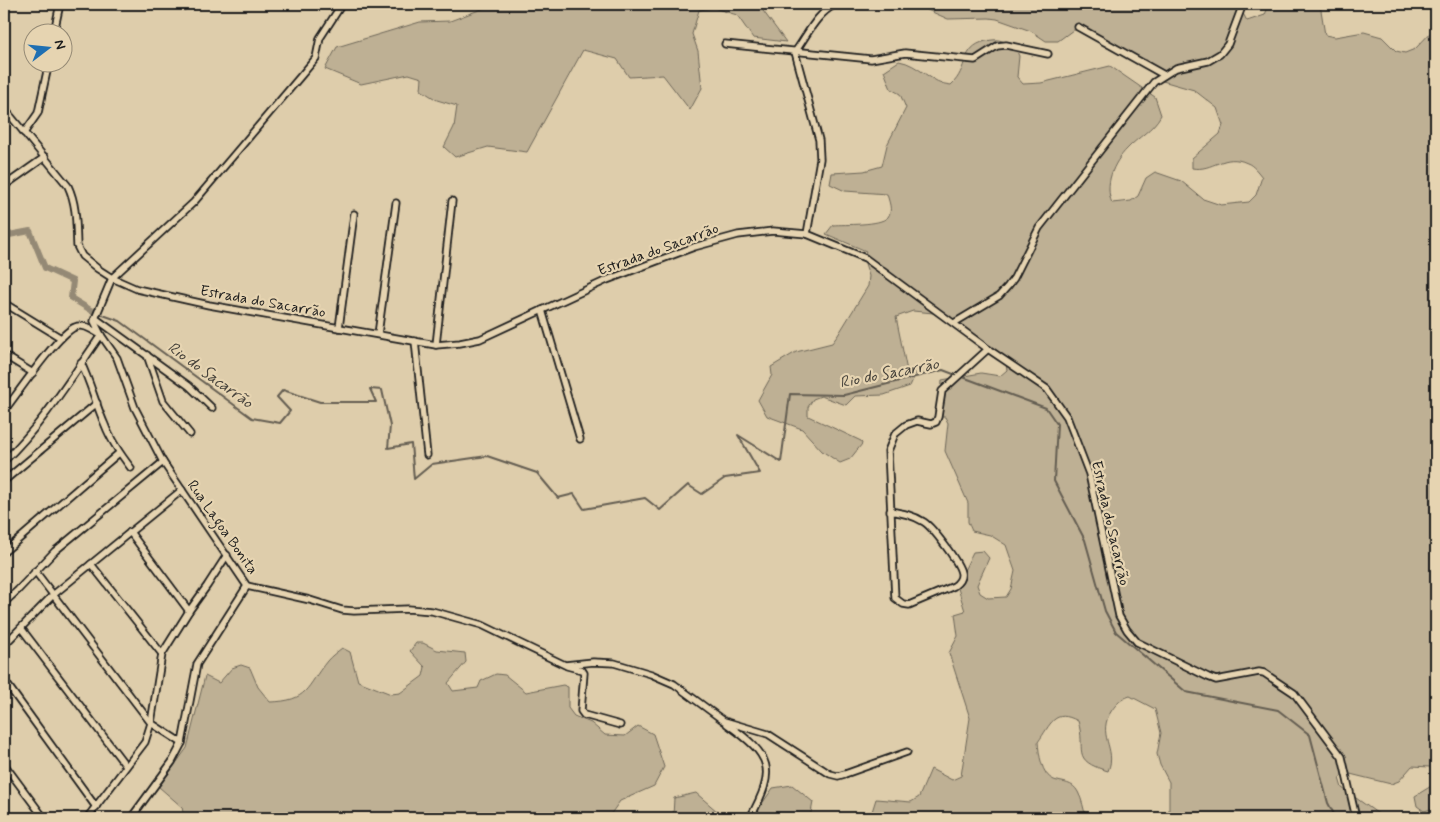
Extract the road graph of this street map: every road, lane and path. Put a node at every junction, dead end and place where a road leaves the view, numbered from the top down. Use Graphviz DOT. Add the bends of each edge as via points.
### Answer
graph roads {
  1 [pos="60,4"];
  2 [pos="342,4"];
  3 [pos="836,4"];
  4 [pos="1243,4"];
  5 [pos="56,22"];
  6 [pos="1078,27"];
  7 [pos="725,44"];
  8 [pos="795,52"];
  9 [pos="1048,54"];
  10 [pos="46,72"];
  11 [pos="1164,75"];
  12 [pos="4,108"];
  13 [pos="24,133"];
  14 [pos="45,157"];
  15 [pos="4,186"];
  16 [pos="452,200"];
  17 [pos="396,203"];
  18 [pos="354,214"];
  19 [pos="807,234"];
  20 [pos="112,278"];
  21 [pos="4,303"];
  22 [pos="542,310"];
  23 [pos="95,317"];
  24 [pos="954,323"];
  25 [pos="339,328"];
  26 [pos="378,334"];
  27 [pos="101,335"];
  28 [pos="61,338"];
  29 [pos="415,341"];
  30 [pos="436,345"];
  31 [pos="988,349"];
  32 [pos="4,355"];
  33 [pos="147,355"];
  34 [pos="81,363"];
  35 [pos="33,374"];
  36 [pos="97,403"];
  37 [pos="4,408"];
  38 [pos="212,408"];
  39 [pos="190,434"];
  40 [pos="580,439"];
  41 [pos="119,452"];
  42 [pos="427,455"];
  43 [pos="4,461"];
  44 [pos="163,462"];
  45 [pos="132,468"];
  46 [pos="4,481"];
  47 [pos="182,490"];
  48 [pos="890,511"];
  49 [pos="130,532"];
  50 [pos="4,552"];
  51 [pos="227,555"];
  52 [pos="91,564"];
  53 [pos="35,571"];
  54 [pos="247,586"];
  55 [pos="53,595"];
  56 [pos="4,602"];
  57 [pos="189,611"];
  58 [pos="21,628"];
  59 [pos="4,645"];
  60 [pos="162,654"];
  61 [pos="565,665"];
  62 [pos="4,680"];
  63 [pos="724,721"];
  64 [pos="151,723"];
  65 [pos="620,726"];
  66 [pos="182,743"];
  67 [pos="907,752"];
  68 [pos="4,764"];
  69 [pos="126,766"];
  70 [pos="96,807"];
  71 [pos="44,818"];
  72 [pos="87,818"];
  73 [pos="130,818"];
  74 [pos="750,818"];
  75 [pos="1356,818"];
  1 -- 5 [label="street"];
  2 -- 20 [label="street" via="320,38 316,58 194,202"];
  3 -- 8 [label="street" via="820,14"];
  4 -- 11 [label="street" via="1228,44 1220,54"];
  6 -- 11 [label="street"];
  7 -- 8 [label="street"];
  8 -- 9 [label="street" via="871,59 905,52 975,60 997,46 1006,45"];
  8 -- 19 [label="street" via="819,140 820,159"];
  10 -- 13 [label="street" via="38,113"];
  11 -- 24 [label="street" via="1154,82 1039,228 1008,286 999,296"];
  12 -- 13 [label="street, Estrada do Sacarrão"];
  13 -- 14 [label="street, Estrada do Sacarrão"];
  14 -- 15 [label="street"];
  14 -- 20 [label="street, Estrada do Sacarrão" via="73,197 79,251"];
  16 -- 30 [label="street"];
  17 -- 26 [label="street"];
  18 -- 25 [label="street"];
  19 -- 22 [label="street, Estrada do Sacarrão" via="773,231 738,234 607,280"];
  19 -- 24 [label="street, Estrada do Sacarrão" via="865,258"];
  20 -- 23 [label="street"];
  20 -- 25 [label="street, Estrada do Sacarrão" via="137,290"];
  21 -- 28 [label="street"];
  22 -- 30 [label="street, Estrada do Sacarrão" via="480,339"];
  22 -- 40 [label="street"];
  23 -- 27 [label="street, Rua Lagoa Bonita" via="95,325"];
  23 -- 33 [label="street"];
  24 -- 31 [label="street, Estrada do Sacarrão"];
  25 -- 26 [label="street, Estrada do Sacarrão"];
  26 -- 29 [label="street, Estrada do Sacarrão"];
  27 -- 28 [label="street" via="82,326 75,327"];
  27 -- 34 [label="street"];
  27 -- 44 [label="street, Rua Lagoa Bonita" via="117,358 135,408"];
  28 -- 35 [label="street"];
  29 -- 30 [label="street, Estrada do Sacarrão"];
  29 -- 42 [label="street"];
  31 -- 48 [label="street" via="942,391 936,422 912,423 895,434 888,451"];
  31 -- 75 [label="street, Estrada do Sacarrão" via="1047,389 1067,417 1089,474 1119,616 1127,630 1137,642 1212,679 1259,672 1291,690 1342,757"];
  32 -- 35 [label="street"];
  33 -- 38 [label="street" via="189,386"];
  33 -- 39 [label="street" via="163,401"];
  34 -- 36 [label="street"];
  34 -- 43 [label="street" via="34,428"];
  35 -- 37 [label="street"];
  36 -- 41 [label="street"];
  36 -- 46 [label="street"];
  41 -- 45 [label="street"];
  41 -- 50 [label="street"];
  44 -- 47 [label="street, Rua Lagoa Bonita"];
  44 -- 53 [label="street"];
  47 -- 49 [label="street"];
  47 -- 51 [label="street, Rua Lagoa Bonita"];
  48 -- 48 [label="street" via="895,598 909,605 960,581 961,574 952,556 925,523"];
  49 -- 52 [label="street"];
  49 -- 57 [label="street"];
  51 -- 54 [label="street, Rua Lagoa Bonita"];
  51 -- 57 [label="street"];
  52 -- 55 [label="street"];
  52 -- 60 [label="street"];
  53 -- 55 [label="street"];
  53 -- 56 [label="street"];
  54 -- 61 [label="street, Rua Lagoa Bonita" via="342,610 408,609 456,616"];
  54 -- 66 [label="street" via="197,664"];
  55 -- 58 [label="street"];
  55 -- 64 [label="street"];
  57 -- 60 [label="street"];
  58 -- 59 [label="street"];
  58 -- 69 [label="street"];
  60 -- 64 [label="street"];
  61 -- 63 [label="street" via="614,664 651,674 674,684"];
  61 -- 65 [label="street, Rua Lagoa Bonita" via="584,673 581,711 584,715"];
  62 -- 70 [label="street"];
  63 -- 67 [label="street" via="768,734 838,776"];
  63 -- 74 [label="street" via="764,756 767,767 766,784"];
  64 -- 66 [label="street"];
  64 -- 69 [label="street" via="144,742"];
  66 -- 73 [label="street" via="172,762"];
  68 -- 71 [label="street"];
  69 -- 70 [label="street"];
  70 -- 72 [label="street"];
}
